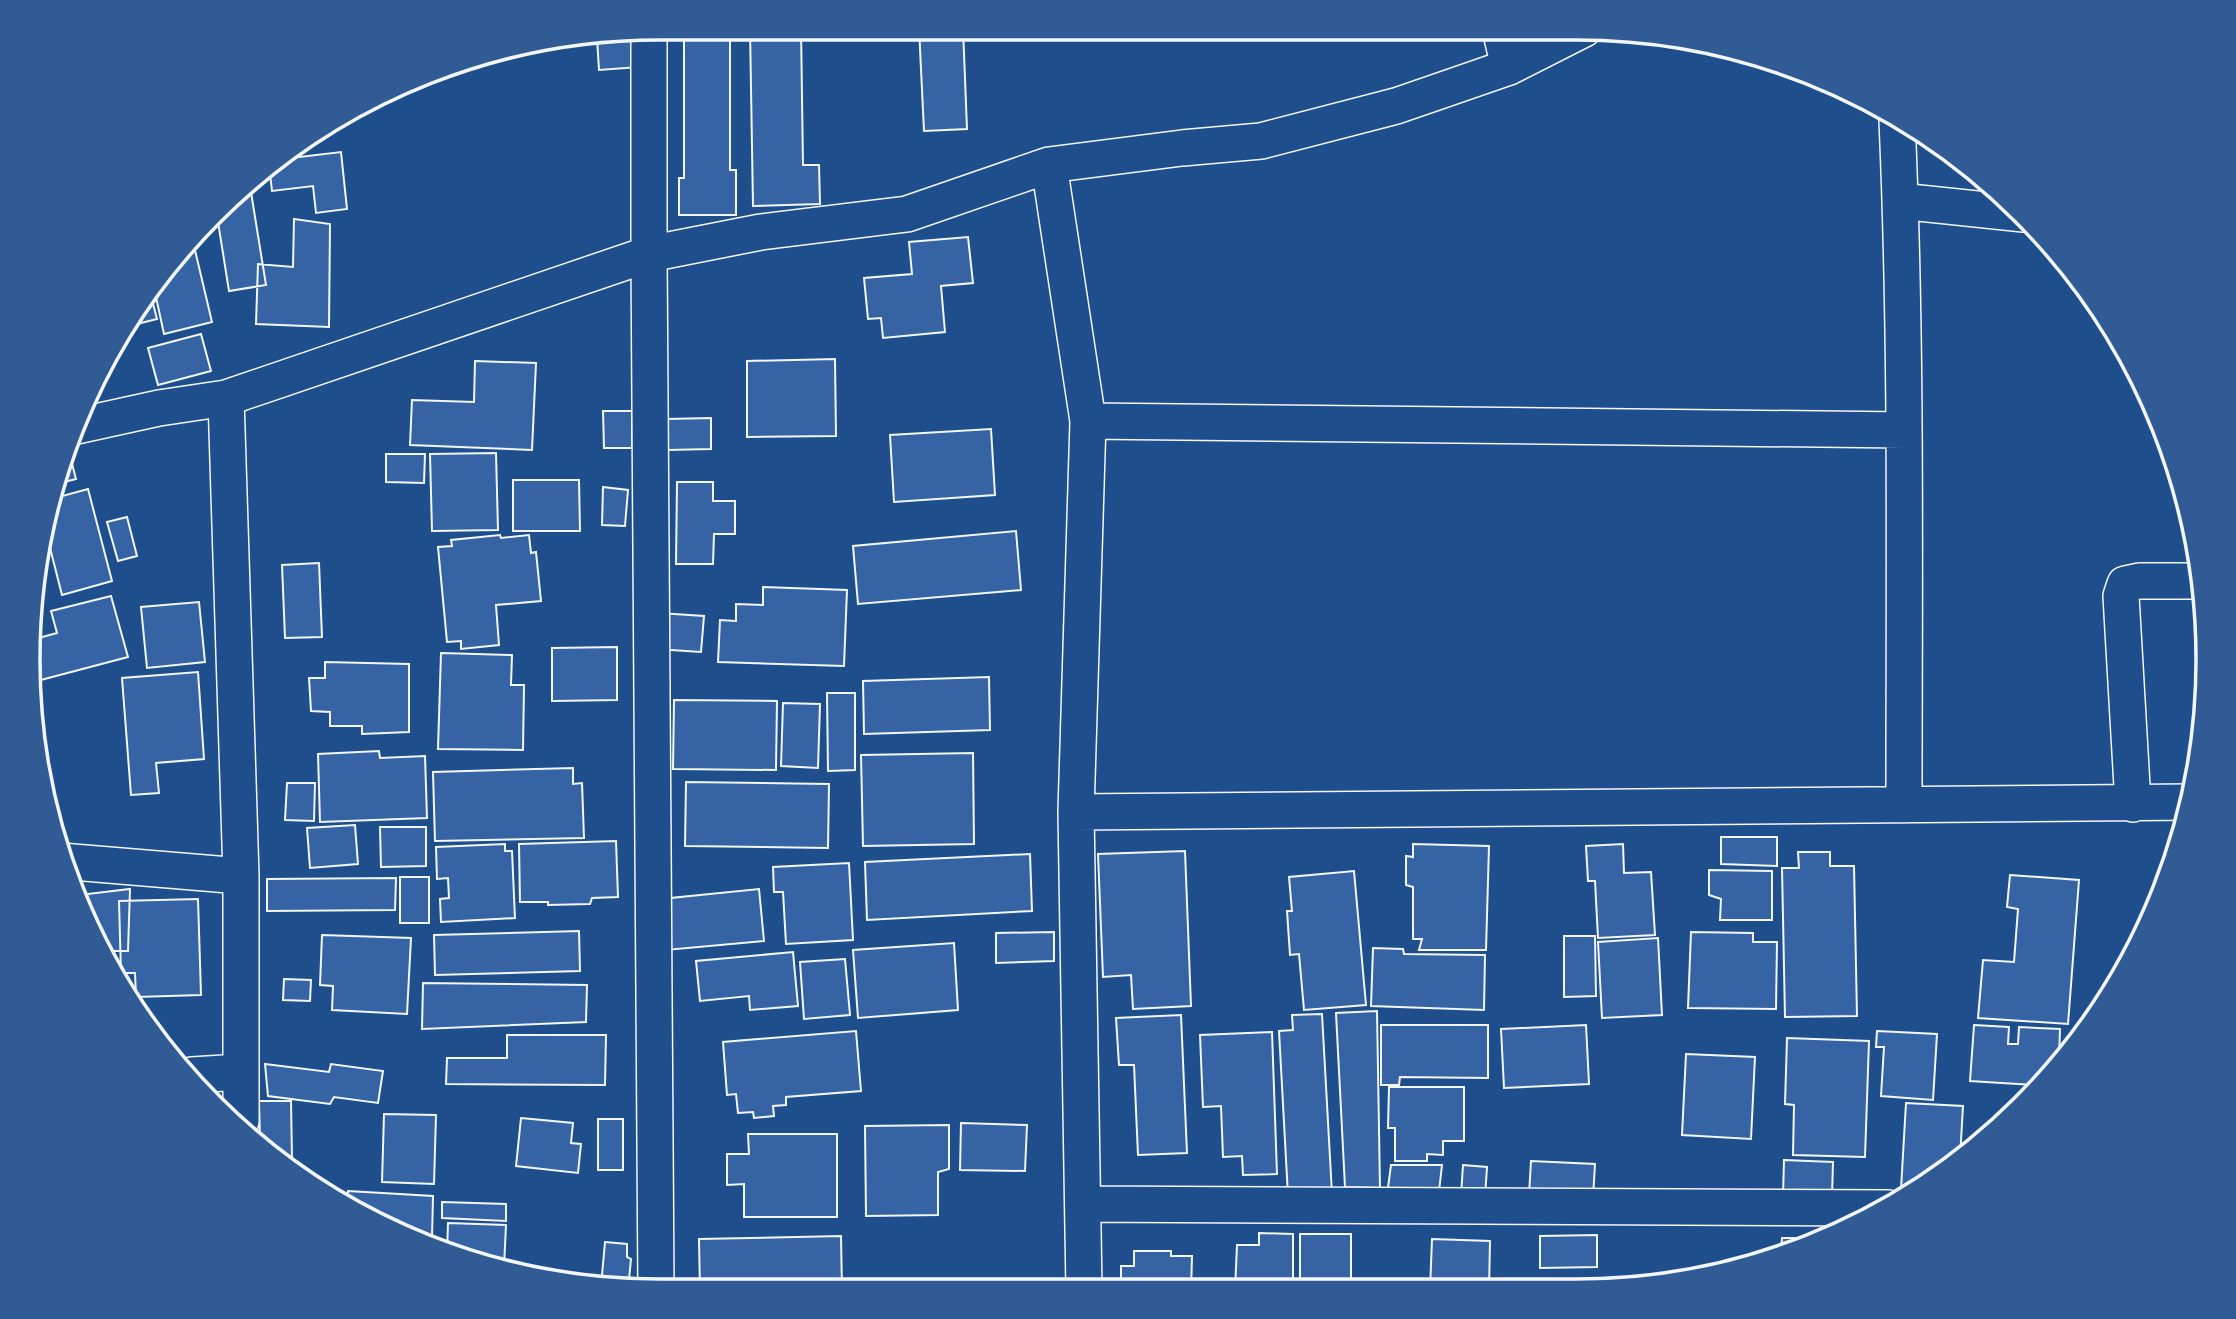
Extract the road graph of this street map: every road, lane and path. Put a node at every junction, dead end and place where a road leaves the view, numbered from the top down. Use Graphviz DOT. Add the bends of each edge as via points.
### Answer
graph roads {
  1 [pos="1503,40"];
  2 [pos="1563,40"];
  3 [pos="649,41"];
  4 [pos="1509,68"];
  5 [pos="1897,130"];
  6 [pos="1049,165"];
  7 [pos="1900,201"];
  8 [pos="2003,212"];
  9 [pos="649,254"];
  10 [pos="226,398"];
  11 [pos="1088,421"];
  12 [pos="87,424"];
  13 [pos="1904,430"];
  14 [pos="2190,581"];
  15 [pos="2179,802"];
  16 [pos="2133,803"];
  17 [pos="1904,805"];
  18 [pos="1076,812"];
  19 [pos="74,862"];
  20 [pos="241,876"];
  21 [pos="240,1072"];
  22 [pos="200,1074"];
  23 [pos="241,1115"];
  24 [pos="1083,1204"];
  25 [pos="1863,1208"];
  26 [pos="656,1279"];
  27 [pos="1084,1279"];
  1 -- 4 [label="street"];
  2 -- 4 [label="street"];
  3 -- 9 [label="street"];
  4 -- 6 [label="street" via="1396,106 1261,141"];
  5 -- 7 [label="street"];
  6 -- 9 [label="street" via="907,214 761,232"];
  6 -- 11 [label="street"];
  7 -- 8 [label="street"];
  7 -- 13 [label="street"];
  9 -- 10 [label="street"];
  9 -- 26 [label="street"];
  10 -- 12 [label="street"];
  10 -- 20 [label="street"];
  11 -- 13 [label="street"];
  11 -- 18 [label="street"];
  13 -- 17 [label="street"];
  14 -- 16 [label="street" via="2125,584 2121,596"];
  15 -- 16 [label="street"];
  16 -- 17 [label="street"];
  17 -- 18 [label="street"];
  18 -- 24 [label="street"];
  19 -- 20 [label="street"];
  20 -- 21 [label="street"];
  21 -- 22 [label="street"];
  21 -- 23 [label="street"];
  24 -- 25 [label="street"];
  24 -- 27 [label="street"];
}
